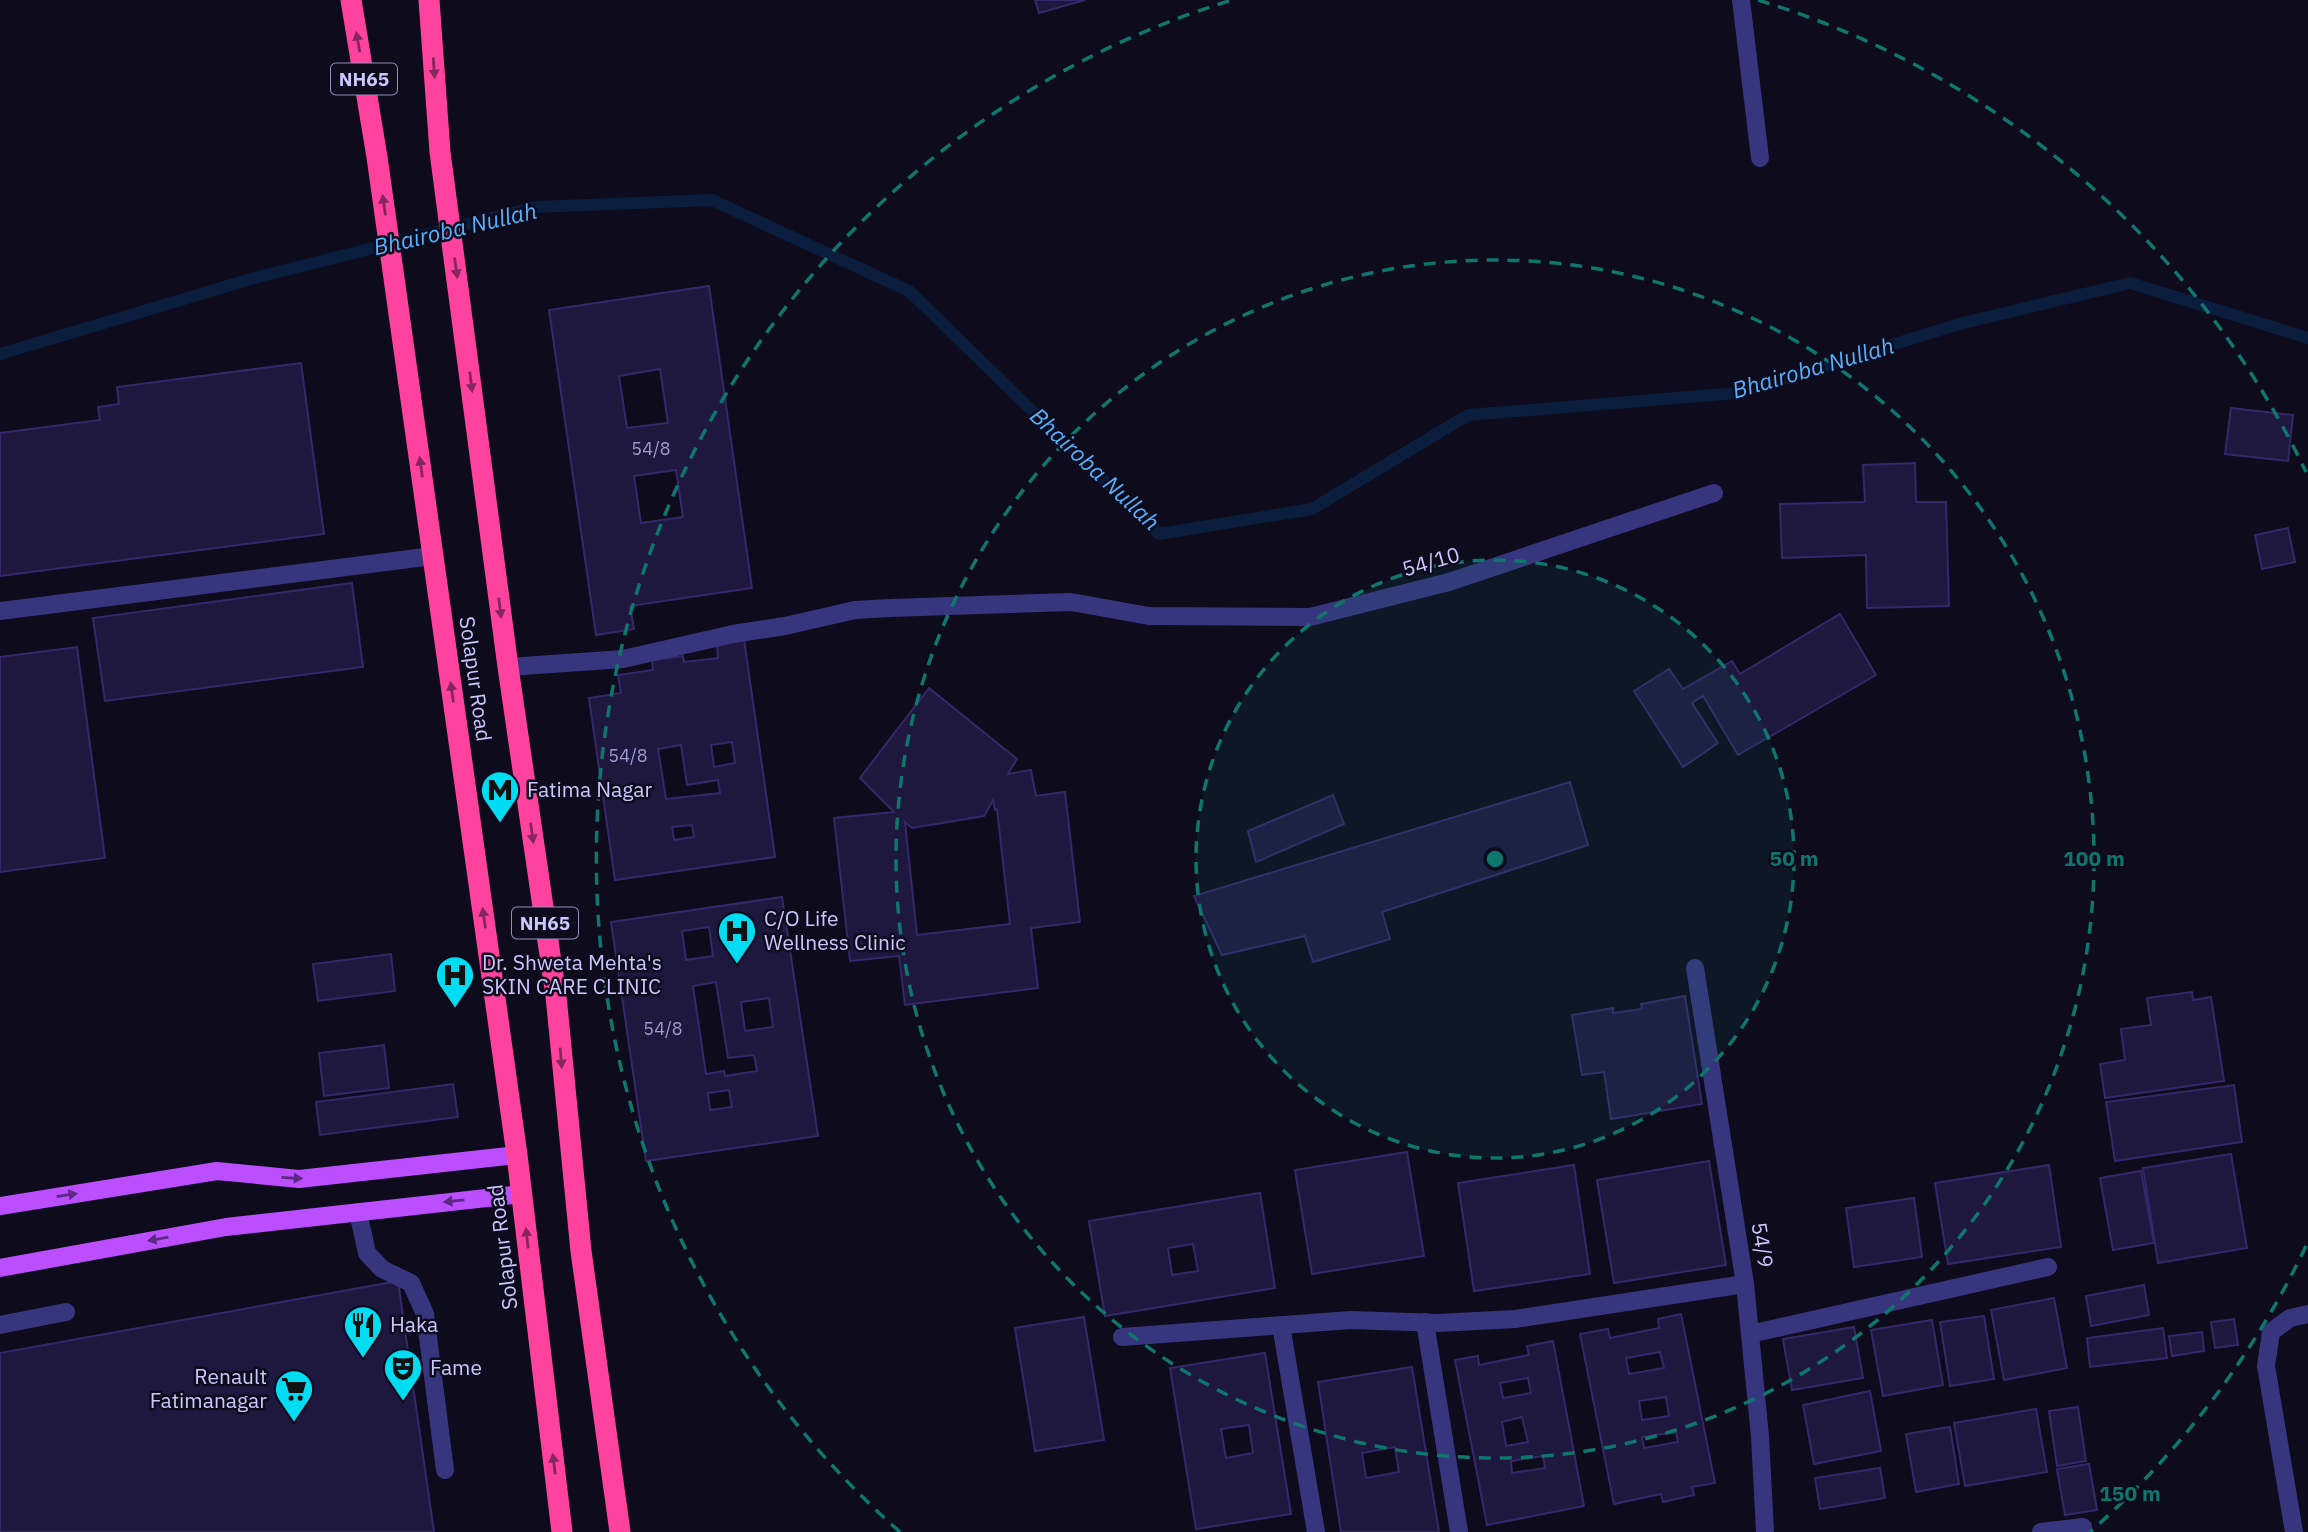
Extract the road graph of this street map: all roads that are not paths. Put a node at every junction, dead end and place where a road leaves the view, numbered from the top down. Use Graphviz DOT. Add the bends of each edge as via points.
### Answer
graph roads {
  1 [pos="351,0"];
  2 [pos="429,0"];
  3 [pos="1741,0"];
  4 [pos="1760,158"];
  5 [pos="1714,493"];
  6 [pos="433,556"];
  7 [pos="0,611"];
  8 [pos="508,667"];
  9 [pos="1695,968"];
  10 [pos="517,1155"];
  11 [pos="522,1194"];
  12 [pos="0,1206"];
  13 [pos="358,1212"];
  14 [pos="2048,1267"];
  15 [pos="0,1268"];
  16 [pos="1745,1284"];
  17 [pos="66,1312"];
  18 [pos="2308,1314"];
  19 [pos="1425,1322"];
  20 [pos="0,1325"];
  21 [pos="1281,1325"];
  22 [pos="1750,1334"];
  23 [pos="1122,1337"];
  24 [pos="445,1470"];
  25 [pos="2082,1527"];
  26 [pos="562,1532"];
  27 [pos="620,1532"];
  28 [pos="1316,1532"];
  29 [pos="1459,1532"];
  30 [pos="1765,1532"];
  31 [pos="2041,1532"];
  32 [pos="2294,1532"];
  6 -- 1 [label="highway, Solapur Road / NH65, one-way"];
  2 -- 8 [label="highway, Solapur Road / NH65, one-way" via="440,152"];
  3 -- 4 [label="street"];
  5 -- 8 [label="street, 54/10" via="1449,582 1310,617 1149,616 1071,603 855,610 623,659"];
  6 -- 7 [label="street"];
  10 -- 6 [label="highway, Solapur Road / NH65, one-way"];
  8 -- 27 [label="highway, Solapur Road / NH65, one-way" via="556,996 581,1251"];
  9 -- 16 [label="street, 54/9"];
  10 -- 11 [label="highway, Solapur Road / NH65"];
  12 -- 10 [label="main road, one-way" via="216,1171 299,1179"];
  11 -- 13 [label="main road, one-way"];
  26 -- 11 [label="highway, Solapur Road / NH65, one-way"];
  13 -- 15 [label="main road, one-way" via="226,1227"];
  13 -- 24 [label="street" via="367,1253 382,1269 411,1283 425,1314"];
  14 -- 22 [label="street"];
  16 -- 19 [label="street" via="1515,1319"];
  16 -- 22 [label="street, 54/9"];
  17 -- 20 [label="street"];
  18 -- 32 [label="street" via="2290,1318 2271,1332 2266,1366"];
  19 -- 21 [label="street" via="1351,1320"];
  19 -- 29 [label="street"];
  21 -- 23 [label="street"];
  21 -- 28 [label="street"];
  22 -- 30 [label="street, 54/9"];
  25 -- 31 [label="street"];
}
